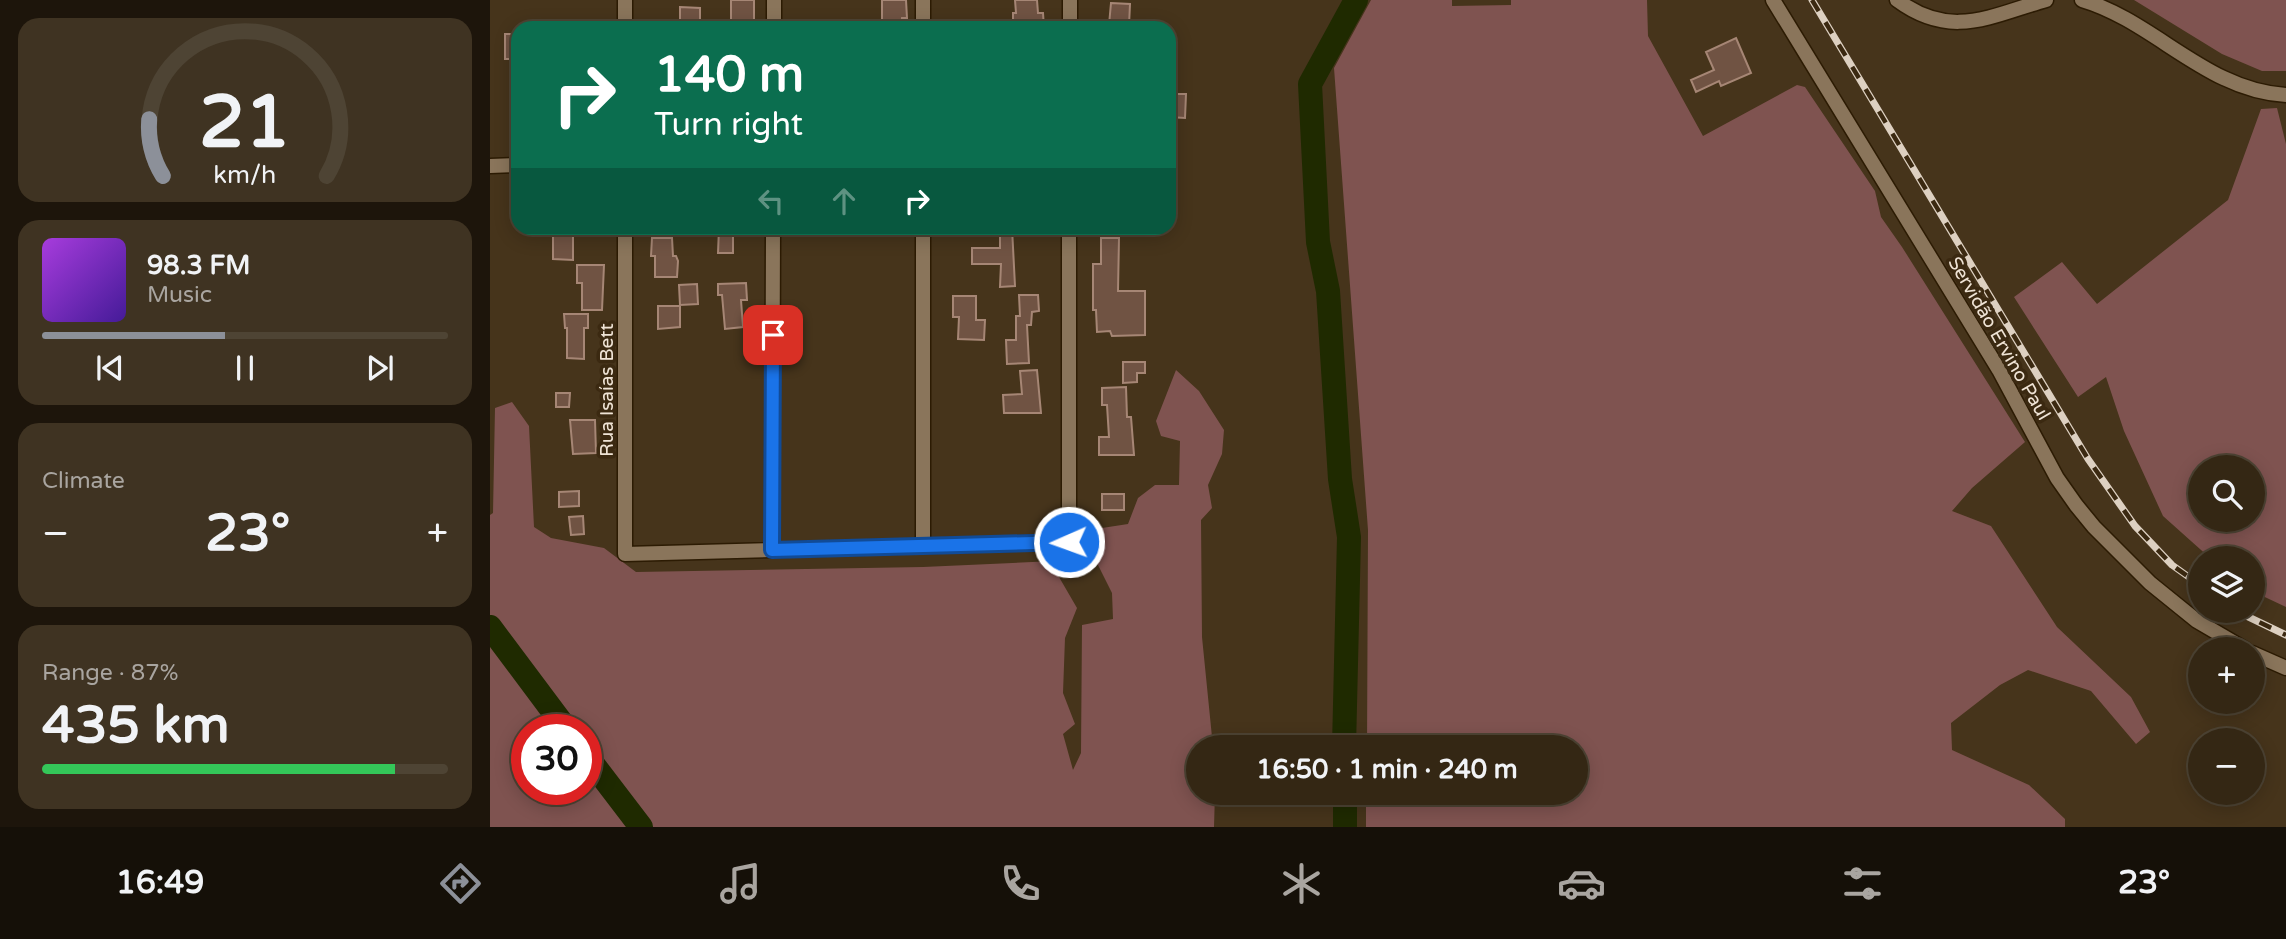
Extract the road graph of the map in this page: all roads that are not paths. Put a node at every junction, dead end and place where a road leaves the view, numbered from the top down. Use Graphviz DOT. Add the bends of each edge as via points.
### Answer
graph roads {
  1 [pos="625,0"];
  2 [pos="774,0"];
  3 [pos="923,0"];
  4 [pos="1070,0"];
  5 [pos="1773,0"];
  6 [pos="1897,0"];
  7 [pos="2046,0"];
  8 [pos="2082,0"];
  9 [pos="625,21"];
  10 [pos="774,21"];
  11 [pos="923,21"];
  12 [pos="1070,21"];
  13 [pos="2286,94"];
  14 [pos="511,165"];
  15 [pos="490,166"];
  16 [pos="625,235"];
  17 [pos="773,235"];
  18 [pos="923,235"];
  19 [pos="1069,235"];
  20 [pos="923,546"];
  21 [pos="772,550"];
  22 [pos="2224,637"];
  23 [pos="2265,659"];
  24 [pos="2286,668"];
  1 -- 9 [label="street"];
  2 -- 10 [label="street"];
  3 -- 11 [label="street"];
  4 -- 12 [label="street"];
  5 -- 22 [label="street, Servidão Ervino Paul" via="2076,505 2150,583"];
  6 -- 7 [label="street" via="1926,16 1967,22"];
  8 -- 13 [label="street" via="2111,12 2221,77 2258,92"];
  14 -- 15 [label="street"];
  16 -- 21 [label="street, Rua Isaías Bett" via="625,554"];
  17 -- 21 [label="street"];
  18 -- 20 [label="street"];
  19 -- 20 [label="street" via="1069,542"];
  20 -- 21 [label="street"];
  23 -- 24 [label="street"];
}
